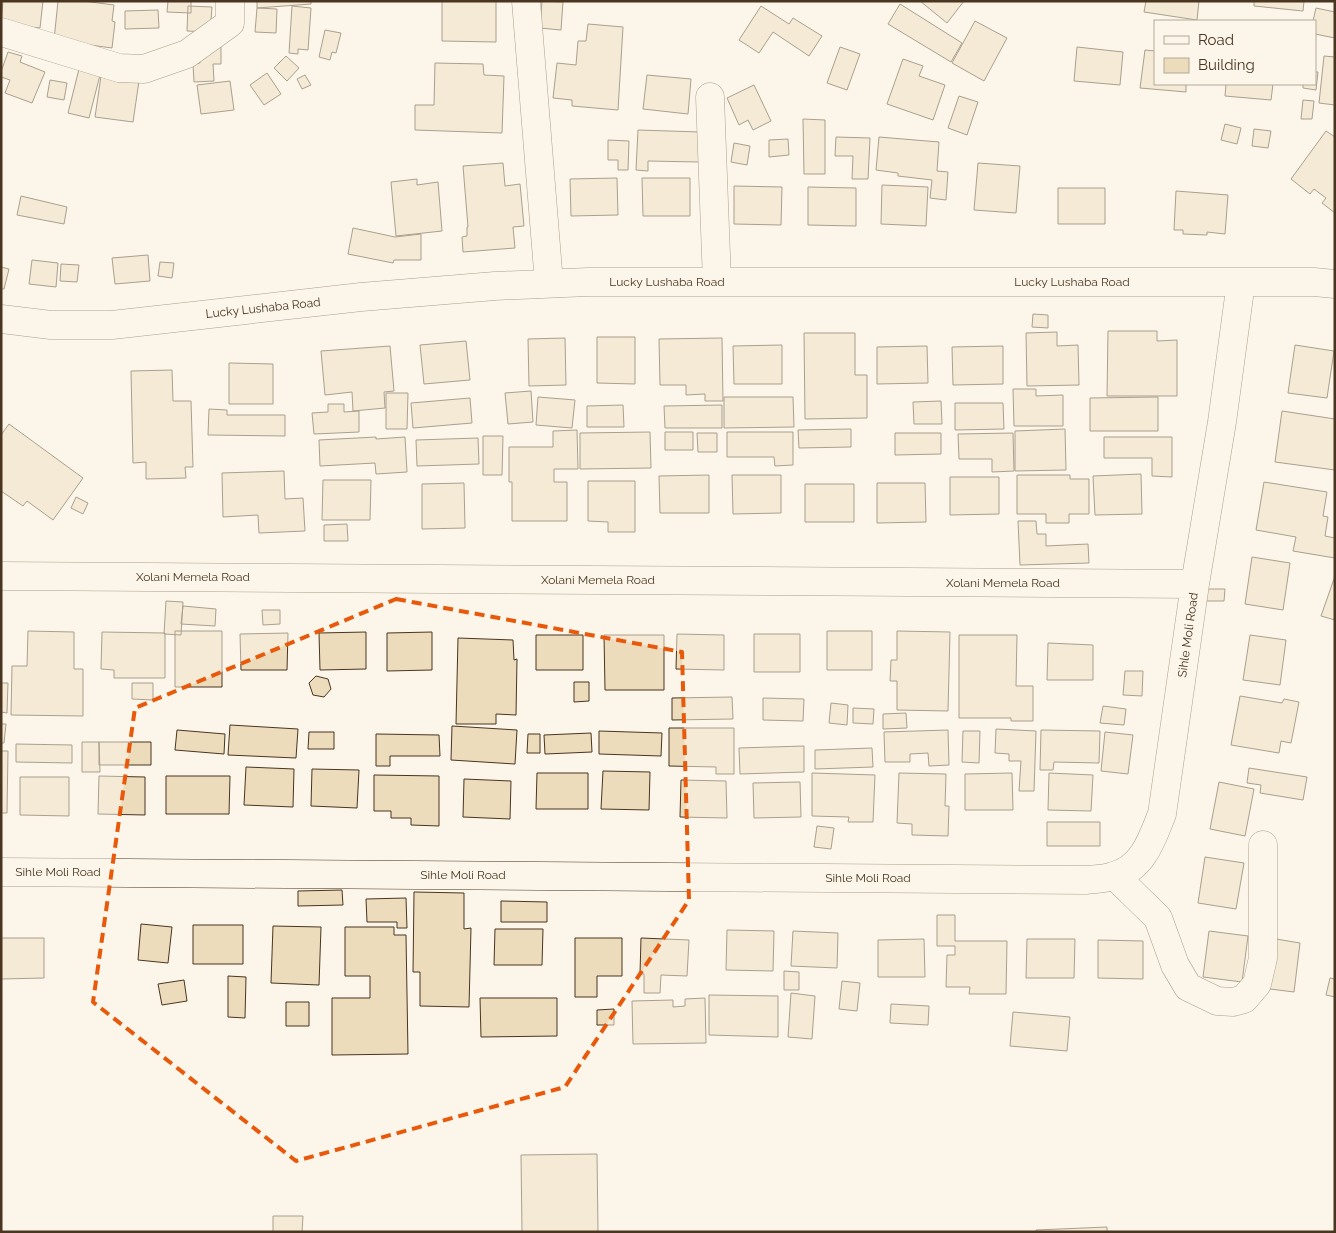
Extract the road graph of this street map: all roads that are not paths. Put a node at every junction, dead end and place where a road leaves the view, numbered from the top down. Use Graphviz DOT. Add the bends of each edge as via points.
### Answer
graph roads {
  1 [pos="230,1"];
  2 [pos="526,1"];
  3 [pos="1,32"];
  4 [pos="710,97"];
  5 [pos="717,282"];
  6 [pos="1241,282"];
  7 [pos="549,283"];
  8 [pos="1335,284"];
  9 [pos="1,319"];
  10 [pos="1,576"];
  11 [pos="1195,584"];
  12 [pos="1264,845"];
  13 [pos="1,872"];
  14 [pos="1115,876"];
  1 -- 3 [label="street" via="230,23 187,54 144,69 119,68"];
  2 -- 7 [label="street"];
  4 -- 5 [label="street"];
  5 -- 6 [label="street, Lucky Lushaba Road"];
  5 -- 7 [label="street, Lucky Lushaba Road"];
  6 -- 8 [label="street, Lucky Lushaba Road"];
  6 -- 11 [label="street, Sihle Moli Road"];
  7 -- 9 [label="street, Lucky Lushaba Road" via="361,297 112,325 51,325"];
  10 -- 11 [label="street, Xolani Memela Road"];
  11 -- 14 [label="street, Sihle Moli Road" via="1162,814 1150,846 1134,866"];
  12 -- 14 [label="street" via="1263,958 1257,984 1244,999 1233,1002 1217,1001 1188,987 1175,965 1158,918"];
  13 -- 14 [label="street, Sihle Moli Road" via="1086,880"];
}
